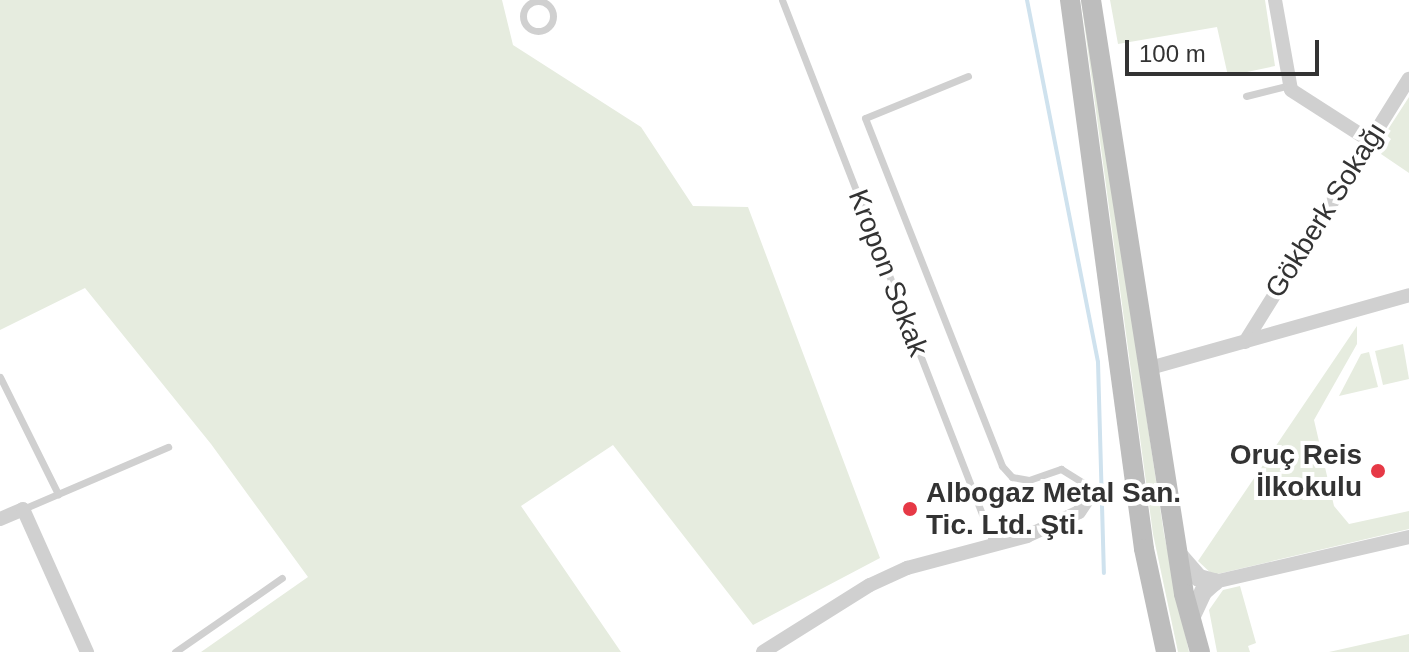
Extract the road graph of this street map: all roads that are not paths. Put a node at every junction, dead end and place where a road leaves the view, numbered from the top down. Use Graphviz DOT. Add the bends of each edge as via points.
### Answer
graph roads {
  1 [pos="782,0"];
  2 [pos="1070,0"];
  3 [pos="1091,0"];
  4 [pos="1275,0"];
  5 [pos="551,2"];
  6 [pos="968,76"];
  7 [pos="1409,79"];
  8 [pos="1290,85"];
  9 [pos="1246,96"];
  10 [pos="1369,140"];
  11 [pos="1409,295"];
  12 [pos="1245,342"];
  13 [pos="1150,368"];
  14 [pos="0,377"];
  15 [pos="168,447"];
  16 [pos="58,494"];
  17 [pos="1089,497"];
  18 [pos="23,509"];
  19 [pos="0,519"];
  20 [pos="1409,537"];
  21 [pos="994,545"];
  22 [pos="1178,554"];
  23 [pos="282,578"];
  24 [pos="1214,582"];
  25 [pos="1191,618"];
  26 [pos="87,652"];
  27 [pos="175,652"];
  28 [pos="763,652"];
  29 [pos="1166,652"];
  30 [pos="1200,652"];
  1 -- 21 [label="lane, Kropon Sokak"];
  2 -- 29 [label="main road" via="1144,549"];
  3 -- 13 [label="main road"];
  4 -- 8 [label="street"];
  5 -- 5 [label="lane" via="529,4 523,12 527,27 536,31 550,26"];
  6 -- 17 [label="lane" via="865,118 1002,466 1012,477 1029,480 1061,469 1083,483"];
  7 -- 10 [label="street, Gökberk Sokağı"];
  8 -- 9 [label="lane"];
  8 -- 10 [label="street"];
  10 -- 12 [label="street, Gökberk Sokağı"];
  11 -- 12 [label="street"];
  12 -- 13 [label="street"];
  13 -- 22 [label="main road"];
  14 -- 16 [label="lane"];
  15 -- 16 [label="lane"];
  16 -- 18 [label="lane"];
  17 -- 21 [label="street" via="1079,512"];
  18 -- 19 [label="street"];
  18 -- 26 [label="street"];
  20 -- 24 [label="street"];
  21 -- 28 [label="street" via="907,568 870,585"];
  22 -- 24 [label="street" via="1199,578"];
  22 -- 25 [label="main road"];
  23 -- 27 [label="lane"];
  24 -- 25 [label="street"];
  25 -- 30 [label="main road"];
}
